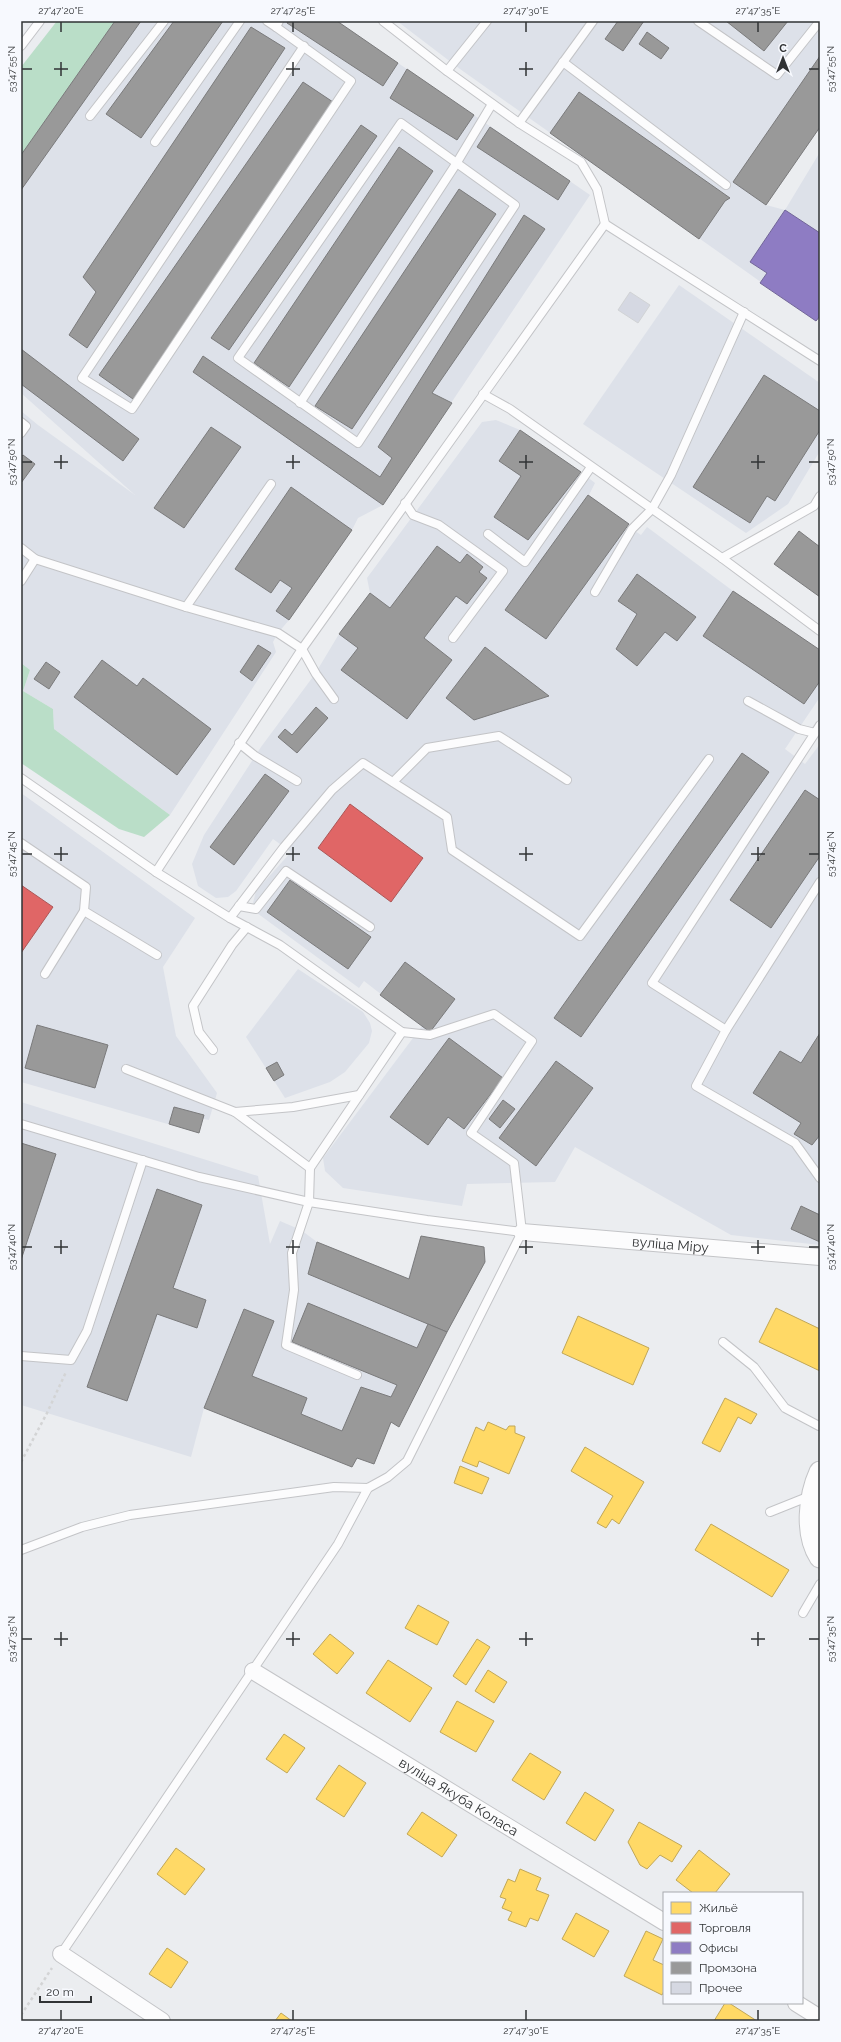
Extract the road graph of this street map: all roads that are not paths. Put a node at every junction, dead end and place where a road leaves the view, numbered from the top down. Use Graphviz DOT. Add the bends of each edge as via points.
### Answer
graph roads {
  1 [pos="40,21"];
  2 [pos="164,21"];
  3 [pos="240,21"];
  4 [pos="267,21"];
  5 [pos="383,21"];
  6 [pos="486,21"];
  7 [pos="593,21"];
  8 [pos="698,21"];
  9 [pos="820,21"];
  10 [pos="278,24"];
  11 [pos="21,46"];
  12 [pos="304,46"];
  13 [pos="564,62"];
  14 [pos="447,72"];
  15 [pos="492,104"];
  16 [pos="90,116"];
  17 [pos="519,123"];
  18 [pos="155,142"];
  19 [pos="456,164"];
  20 [pos="726,185"];
  21 [pos="606,224"];
  22 [pos="744,312"];
  23 [pos="820,361"];
  24 [pos="483,394"];
  25 [pos="300,403"];
  26 [pos="21,422"];
  27 [pos="21,433"];
  28 [pos="591,467"];
  29 [pos="271,484"];
  30 [pos="820,496"];
  31 [pos="405,503"];
  32 [pos="817,508"];
  33 [pos="652,509"];
  34 [pos="488,534"];
  35 [pos="21,548"];
  36 [pos="722,558"];
  37 [pos="35,559"];
  38 [pos="21,581"];
  39 [pos="595,592"];
  40 [pos="186,607"];
  41 [pos="820,631"];
  42 [pos="453,638"];
  43 [pos="302,649"];
  44 [pos="334,699"];
  45 [pos="748,701"];
  46 [pos="820,725"];
  47 [pos="815,733"];
  48 [pos="239,743"];
  49 [pos="709,759"];
  50 [pos="21,778"];
  51 [pos="567,780"];
  52 [pos="297,781"];
  53 [pos="393,782"];
  54 [pos="21,843"];
  55 [pos="156,872"];
  56 [pos="820,882"];
  57 [pos="239,906"];
  58 [pos="84,911"];
  59 [pos="230,918"];
  60 [pos="247,927"];
  61 [pos="370,927"];
  62 [pos="157,955"];
  63 [pos="45,974"];
  64 [pos="726,1030"];
  65 [pos="402,1032"];
  66 [pos="213,1050"];
  67 [pos="126,1069"];
  68 [pos="359,1095"];
  69 [pos="235,1112"];
  70 [pos="21,1124"];
  71 [pos="143,1160"];
  72 [pos="310,1168"];
  73 [pos="820,1178"];
  74 [pos="310,1202"];
  75 [pos="522,1232"];
  76 [pos="820,1257"];
  77 [pos="723,1342"];
  78 [pos="21,1356"];
  79 [pos="357,1375"];
  80 [pos="819,1426"];
  81 [pos="820,1472"];
  82 [pos="368,1488"];
  83 [pos="814,1495"];
  84 [pos="770,1512"];
  85 [pos="21,1550"];
  86 [pos="820,1557"];
  87 [pos="820,1584"];
  88 [pos="803,1614"];
  89 [pos="253,1671"];
  90 [pos="663,1921"];
  91 [pos="61,1954"];
  92 [pos="798,2004"];
  93 [pos="820,2018"];
  94 [pos="162,2021"];
  1 -- 11 [label="lane"];
  2 -- 16 [label="lane"];
  3 -- 18 [label="lane"];
  4 -- 10 [label="lane"];
  5 -- 14 [label="lane"];
  6 -- 14 [label="lane"];
  7 -- 13 [label="lane"];
  8 -- 9 [label="lane" via="777,75"];
  10 -- 12 [label="lane"];
  12 -- 12 [label="lane" via="351,81 132,409 82,378"];
  13 -- 17 [label="lane"];
  13 -- 20 [label="lane"];
  14 -- 15 [label="lane"];
  15 -- 17 [label="lane"];
  15 -- 19 [label="lane"];
  17 -- 21 [label="lane" via="581,162 598,189"];
  19 -- 25 [label="lane"];
  19 -- 25 [label="lane" via="515,205 511,212 358,443"];
  19 -- 25 [label="lane" via="401,124 238,358"];
  21 -- 22 [label="lane"];
  21 -- 24 [label="lane"];
  22 -- 23 [label="lane"];
  22 -- 33 [label="lane" via="671,474"];
  24 -- 28 [label="lane" via="510,409"];
  24 -- 31 [label="lane"];
  26 -- 27 [label="lane" via="26,426"];
  28 -- 33 [label="lane"];
  28 -- 34 [label="lane" via="525,562"];
  29 -- 40 [label="lane"];
  30 -- 32 [label="lane"];
  31 -- 42 [label="lane" via="413,515 439,525 503,571"];
  31 -- 43 [label="lane"];
  32 -- 36 [label="lane"];
  33 -- 36 [label="lane"];
  33 -- 39 [label="lane" via="632,529"];
  35 -- 37 [label="lane"];
  36 -- 41 [label="lane"];
  37 -- 38 [label="lane"];
  37 -- 40 [label="lane"];
  40 -- 43 [label="lane" via="278,633"];
  43 -- 44 [label="lane"];
  43 -- 48 [label="lane"];
  45 -- 47 [label="lane" via="799,729"];
  46 -- 47 [label="lane"];
  47 -- 64 [label="lane" via="652,983"];
  48 -- 52 [label="lane" via="255,756"];
  48 -- 55 [label="lane"];
  49 -- 53 [label="lane" via="580,936 452,850 447,817"];
  50 -- 55 [label="lane"];
  51 -- 53 [label="lane" via="499,736 428,748"];
  53 -- 57 [label="lane" via="363,763 332,790"];
  54 -- 58 [label="lane" via="86,887"];
  55 -- 59 [label="lane"];
  56 -- 64 [label="lane"];
  57 -- 59 [label="lane"];
  57 -- 61 [label="lane" via="256,909 286,871"];
  58 -- 62 [label="lane"];
  58 -- 63 [label="lane"];
  59 -- 60 [label="lane"];
  60 -- 65 [label="lane" via="280,945"];
  60 -- 66 [label="lane" via="232,945 193,1006 199,1032"];
  64 -- 73 [label="lane" via="696,1086 795,1143"];
  65 -- 68 [label="lane"];
  65 -- 75 [label="lane" via="430,1035 494,1014 532,1041 471,1133 514,1163"];
  67 -- 69 [label="lane"];
  68 -- 69 [label="lane" via="293,1107"];
  68 -- 72 [label="lane"];
  69 -- 72 [label="lane"];
  70 -- 71 [label="lane"];
  71 -- 74 [label="lane" via="199,1177"];
  71 -- 78 [label="lane" via="87,1331 71,1360"];
  72 -- 74 [label="lane"];
  74 -- 75 [label="lane"];
  74 -- 79 [label="lane" via="292,1253 294,1290 286,1345"];
  75 -- 76 [label="street, вуліца Міру"];
  75 -- 82 [label="lane" via="407,1461 388,1477"];
  77 -- 80 [label="lane" via="754,1367 784,1408"];
  81 -- 83 [label="street"];
  82 -- 85 [label="lane" via="334,1487 130,1515 82,1527"];
  82 -- 89 [label="lane" via="338,1544"];
  83 -- 84 [label="lane"];
  83 -- 86 [label="street" via="810,1510 812,1533"];
  87 -- 88 [label="lane"];
  89 -- 90 [label="street, вуліца Якуба Коласа"];
  89 -- 91 [label="lane"];
  91 -- 94 [label="street"];
  92 -- 93 [label="street"];
}
